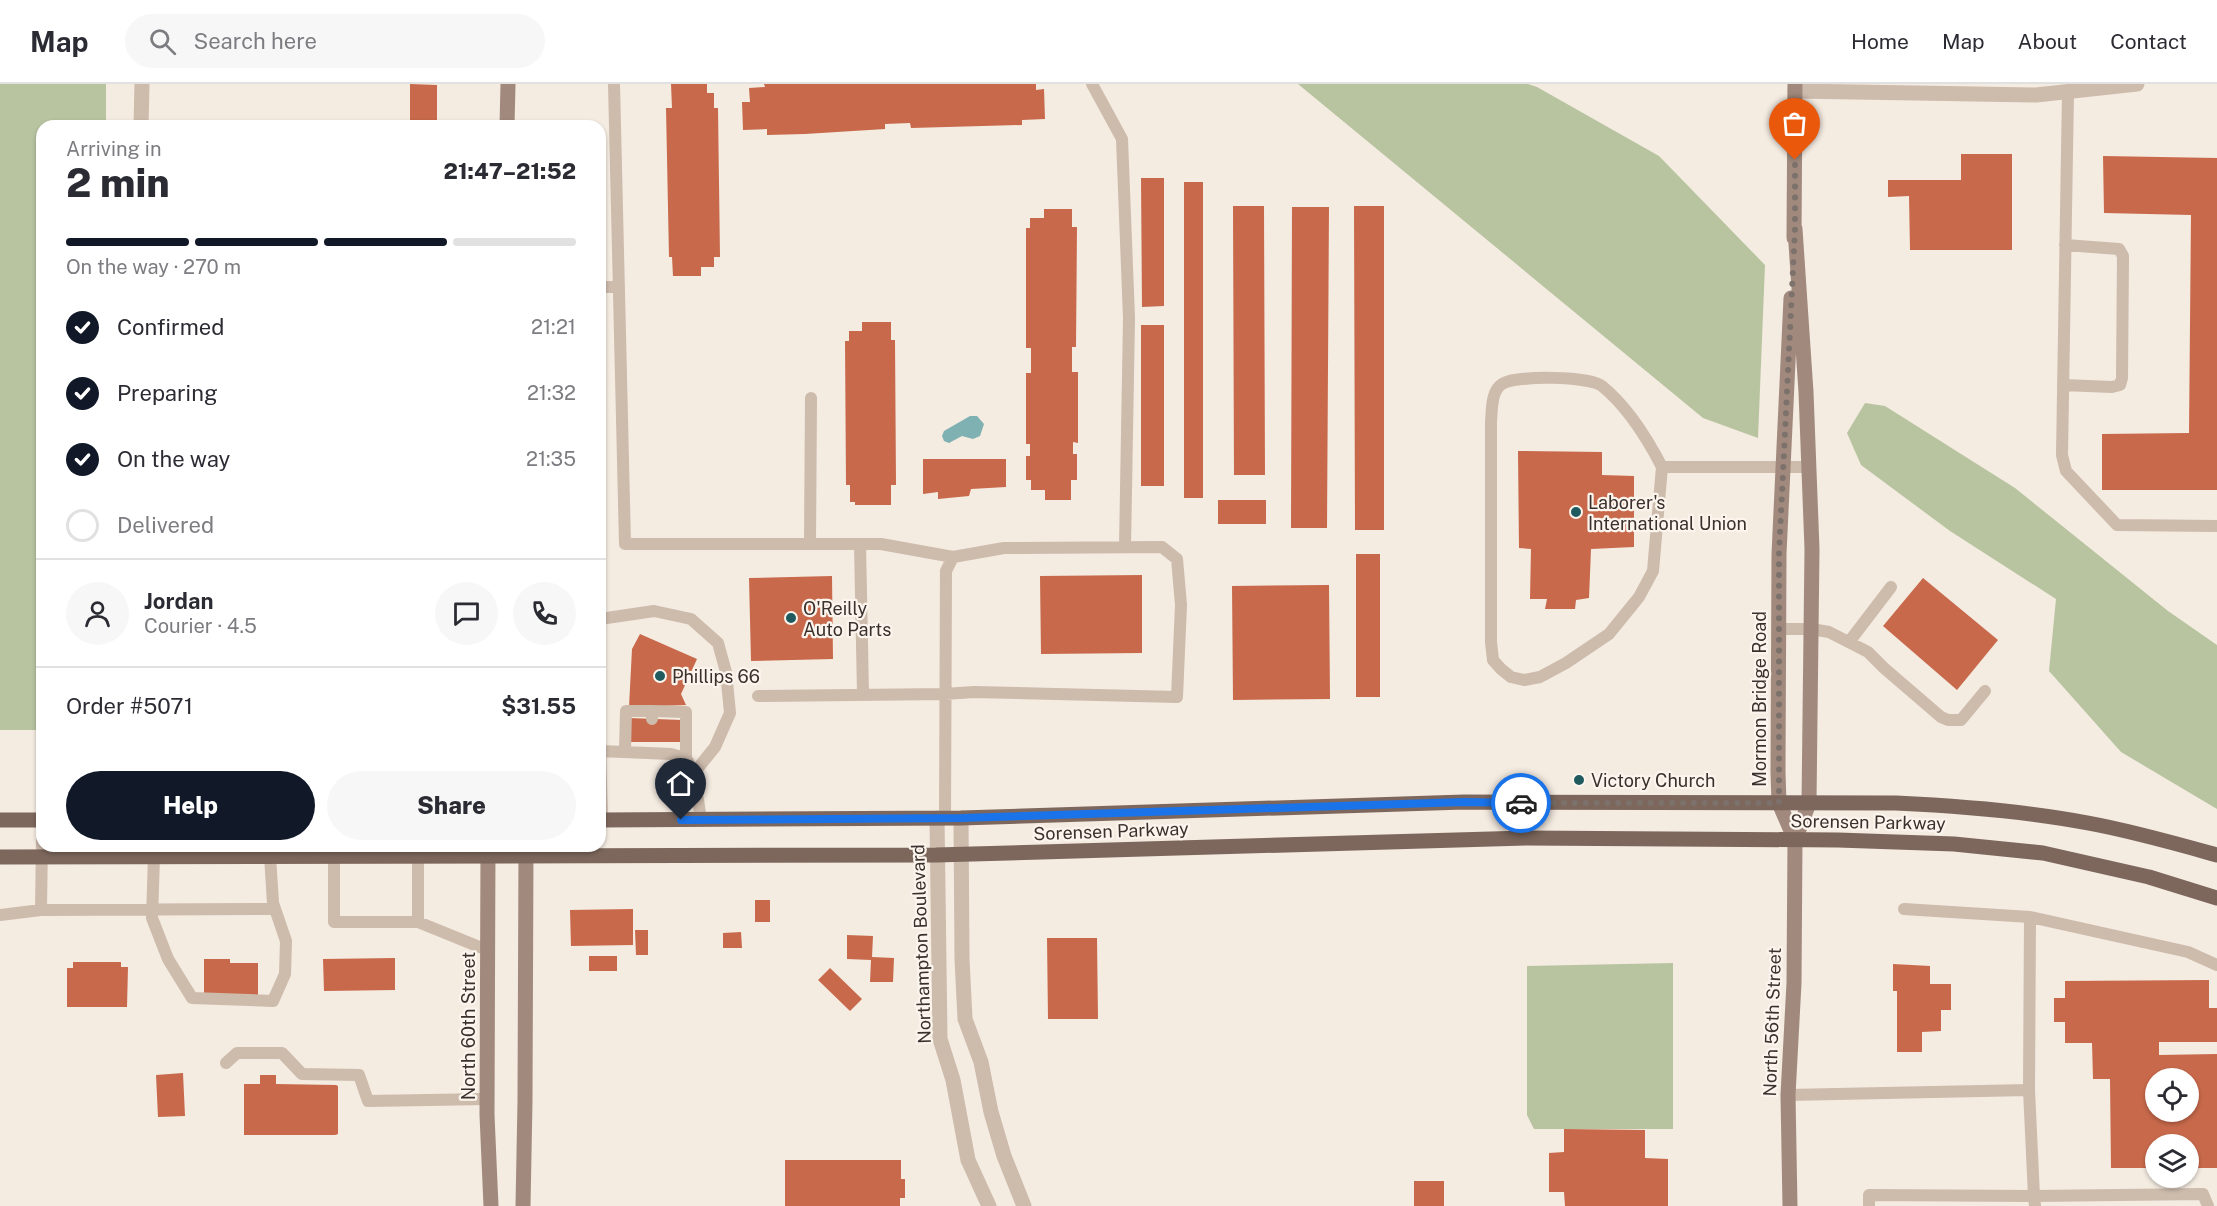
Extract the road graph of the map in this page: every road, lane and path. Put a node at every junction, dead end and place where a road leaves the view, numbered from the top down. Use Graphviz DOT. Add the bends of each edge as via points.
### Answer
graph roads {
  1 [pos="142,84"];
  2 [pos="508,84"];
  3 [pos="614,84"];
  4 [pos="1092,84"];
  5 [pos="2138,84"];
  6 [pos="1795,87"];
  7 [pos="2005,89"];
  8 [pos="2068,92"];
  9 [pos="141,120"];
  10 [pos="507,120"];
  11 [pos="1795,229"];
  12 [pos="2065,245"];
  13 [pos="606,287"];
  14 [pos="619,287"];
  15 [pos="2063,386"];
  16 [pos="810,398"];
  17 [pos="1662,467"];
  18 [pos="1783,467"];
  19 [pos="1809,467"];
  20 [pos="2217,525"];
  21 [pos="810,544"];
  22 [pos="860,544"];
  23 [pos="1125,547"];
  24 [pos="953,557"];
  25 [pos="1891,587"];
  26 [pos="606,619"];
  27 [pos="1779,629"];
  28 [pos="1811,629"];
  29 [pos="1849,642"];
  30 [pos="1985,691"];
  31 [pos="863,694"];
  32 [pos="945,694"];
  33 [pos="758,696"];
  34 [pos="606,751"];
  35 [pos="625,752"];
  36 [pos="686,758"];
  37 [pos="694,773"];
  38 [pos="1779,803"];
  39 [pos="1809,803"];
  40 [pos="948,818"];
  41 [pos="0,820"];
  42 [pos="36,820"];
  43 [pos="606,820"];
  44 [pos="701,820"];
  45 [pos="1796,840"];
  46 [pos="42,852"];
  47 [pos="474,852"];
  48 [pos="488,852"];
  49 [pos="526,852"];
  50 [pos="606,852"];
  51 [pos="936,855"];
  52 [pos="961,855"];
  53 [pos="2217,855"];
  54 [pos="270,856"];
  55 [pos="334,856"];
  56 [pos="418,856"];
  57 [pos="0,857"];
  58 [pos="42,857"];
  59 [pos="154,857"];
  60 [pos="2217,898"];
  61 [pos="275,909"];
  62 [pos="1904,909"];
  63 [pos="41,910"];
  64 [pos="152,910"];
  65 [pos="0,915"];
  66 [pos="2030,917"];
  67 [pos="418,922"];
  68 [pos="488,950"];
  69 [pos="2217,965"];
  70 [pos="226,1063"];
  71 [pos="2029,1090"];
  72 [pos="1788,1095"];
  73 [pos="488,1099"];
  74 [pos="2034,1201"];
  75 [pos="491,1206"];
  76 [pos="523,1206"];
  77 [pos="989,1206"];
  78 [pos="1024,1206"];
  79 [pos="1790,1206"];
  80 [pos="1869,1206"];
  81 [pos="2208,1206"];
  1 -- 9 [label="street"];
  2 -- 10 [label="main road"];
  3 -- 14 [label="lane"];
  4 -- 23 [label="lane" via="1122,139 1129,318"];
  5 -- 8 [label="street"];
  6 -- 7 [label="street"];
  6 -- 11 [label="main road, Mormon Bridge Road"];
  7 -- 8 [label="street" via="2036,95"];
  8 -- 12 [label="lane"];
  11 -- 18 [label="main road, Mormon Bridge Road"];
  11 -- 19 [label="main road, Mormon Bridge Road"];
  12 -- 15 [label="lane"];
  12 -- 15 [label="lane" via="2119,249 2123,256 2122,378 2120,385 2112,387"];
  13 -- 14 [label="lane"];
  14 -- 21 [label="lane" via="625,544"];
  15 -- 20 [label="lane" via="2062,455 2066,471 2117,525"];
  16 -- 21 [label="lane"];
  17 -- 17 [label="lane" via="1648,439 1600,384 1580,378 1517,379 1503,383 1496,391 1491,422 1491,642 1493,660 1511,677 1540,677 1566,663 1609,634 1639,597 1653,571"];
  17 -- 18 [label="lane"];
  18 -- 19 [label="lane"];
  18 -- 27 [label="main road, Mormon Bridge Road"];
  19 -- 28 [label="main road, Mormon Bridge Road"];
  21 -- 22 [label="lane"];
  22 -- 24 [label="lane"];
  22 -- 31 [label="lane"];
  23 -- 24 [label="lane" via="1004,548"];
  23 -- 32 [label="lane" via="1162,547 1177,559 1177,697"];
  24 -- 32 [label="lane" via="946,571"];
  25 -- 29 [label="lane"];
  26 -- 37 [label="lane" via="654,611 690,619 718,643 730,713 715,747"];
  27 -- 28 [label="lane"];
  27 -- 38 [label="main road, Mormon Bridge Road"];
  28 -- 29 [label="lane"];
  28 -- 39 [label="main road, Mormon Bridge Road"];
  29 -- 30 [label="lane" via="1868,652 1948,720 1961,720"];
  31 -- 32 [label="lane"];
  31 -- 33 [label="lane"];
  32 -- 40 [label="lane"];
  34 -- 35 [label="lane"];
  35 -- 36 [label="lane" via="652,748"];
  35 -- 36 [label="lane" via="626,711 652,715 686,712"];
  36 -- 37 [label="lane"];
  37 -- 44 [label="lane"];
  38 -- 39 [label="main road, Sorensen Parkway"];
  38 -- 40 [label="main road, Sorensen Parkway" via="1464,802"];
  38 -- 45 [label="main road, Mormon Bridge Road"];
  39 -- 45 [label="main road, Mormon Bridge Road"];
  39 -- 53 [label="main road, Sorensen Parkway" via="1962,806 2022,813 2088,823"];
  40 -- 44 [label="main road, Sorensen Parkway"];
  40 -- 51 [label="street, Northampton Boulevard"];
  40 -- 52 [label="street"];
  41 -- 42 [label="main road"];
  43 -- 44 [label="main road, Sorensen Parkway"];
  45 -- 52 [label="main road, Sorensen Parkway" via="1526,838"];
  45 -- 60 [label="main road, Sorensen Parkway" via="1954,844 2043,854 2149,877"];
  45 -- 72 [label="main road, North 56th Street"];
  46 -- 58 [label="lane"];
  47 -- 56 [label="main road, Sorensen Parkway"];
  48 -- 68 [label="main road, North 60th Street"];
  49 -- 76 [label="main road"];
  50 -- 51 [label="main road, Sorensen Parkway"];
  51 -- 52 [label="main road, Sorensen Parkway"];
  51 -- 77 [label="street, Northampton Boulevard" via="940,1039 953,1080 968,1160"];
  52 -- 78 [label="street" via="965,1019 981,1062 1004,1156"];
  54 -- 55 [label="main road, Sorensen Parkway"];
  54 -- 59 [label="main road, Sorensen Parkway"];
  54 -- 61 [label="lane"];
  55 -- 56 [label="main road, Sorensen Parkway"];
  55 -- 67 [label="lane" via="334,922"];
  56 -- 67 [label="lane"];
  57 -- 58 [label="main road, Sorensen Parkway"];
  58 -- 59 [label="main road, Sorensen Parkway"];
  58 -- 63 [label="lane"];
  59 -- 64 [label="lane"];
  61 -- 64 [label="lane"];
  61 -- 64 [label="lane" via="286,941 285,974 273,1001 192,998 168,959"];
  62 -- 66 [label="lane"];
  63 -- 64 [label="lane"];
  63 -- 65 [label="lane"];
  66 -- 69 [label="lane" via="2188,952"];
  66 -- 71 [label="lane"];
  67 -- 68 [label="lane"];
  68 -- 73 [label="main road, North 60th Street"];
  70 -- 73 [label="lane" via="237,1053 282,1053 302,1074 359,1075 368,1101"];
  71 -- 72 [label="lane"];
  71 -- 74 [label="lane"];
  72 -- 79 [label="main road, North 56th Street"];
  73 -- 75 [label="main road, North 60th Street"];
  74 -- 80 [label="lane" via="1869,1195"];
  74 -- 81 [label="lane" via="2204,1194"];
}
